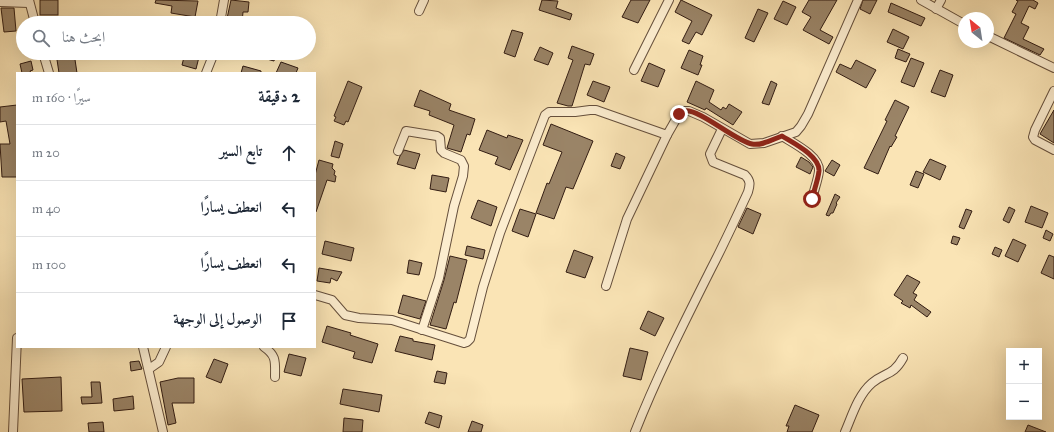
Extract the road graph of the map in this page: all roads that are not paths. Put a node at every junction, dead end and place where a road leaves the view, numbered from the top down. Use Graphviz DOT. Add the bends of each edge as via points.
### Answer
graph roads {
  1 [pos="224,0"];
  2 [pos="424,0"];
  3 [pos="669,0"];
  4 [pos="858,0"];
  5 [pos="921,0"];
  6 [pos="941,0"];
  7 [pos="0,2"];
  8 [pos="29,2"];
  9 [pos="936,9"];
  10 [pos="419,11"];
  11 [pos="32,16"];
  12 [pos="221,16"];
  13 [pos="958,21"];
  14 [pos="994,39"];
  15 [pos="45,60"];
  16 [pos="212,60"];
  17 [pos="1054,68"];
  18 [pos="634,70"];
  19 [pos="49,72"];
  20 [pos="207,72"];
  21 [pos="1054,90"];
  22 [pos="722,128"];
  23 [pos="667,135"];
  24 [pos="782,136"];
  25 [pos="1054,150"];
  26 [pos="398,151"];
  27 [pos="812,199"];
  28 [pos="606,286"];
  29 [pos="316,295"];
  30 [pos="422,330"];
  31 [pos="16,348"];
  32 [pos="143,348"];
  33 [pos="166,348"];
  34 [pos="265,348"];
  35 [pos="903,358"];
  36 [pos="149,368"];
  37 [pos="275,377"];
  38 [pos="12,432"];
  39 [pos="163,432"];
  40 [pos="635,432"];
  41 [pos="845,432"];
  1 -- 12 [label="street"];
  2 -- 10 [label="street"];
  3 -- 18 [label="street"];
  4 -- 24 [label="street" via="808,114 796,132"];
  5 -- 9 [label="street"];
  6 -- 9 [label="street"];
  7 -- 8 [label="street"];
  8 -- 11 [label="street"];
  9 -- 13 [label="street"];
  14 -- 17 [label="street"];
  15 -- 19 [label="street"];
  16 -- 20 [label="street"];
  21 -- 25 [label="street" via="1033,137"];
  22 -- 23 [label="street" via="703,117 684,111 679,114"];
  22 -- 24 [label="street" via="750,144 764,143"];
  22 -- 40 [label="street" via="710,154 711,158 713,162 749,179 748,192 665,361"];
  23 -- 28 [label="street" via="627,219"];
  23 -- 30 [label="street" via="596,110 549,112 545,115 500,232 470,339 464,343"];
  24 -- 27 [label="street" via="816,160 819,170"];
  26 -- 30 [label="street" via="406,131 437,136 440,138 441,150 461,160 464,166 464,176 454,206 439,278"];
  29 -- 30 [label="street" via="332,300 345,314 359,318 392,320"];
  31 -- 38 [label="street"];
  32 -- 36 [label="street"];
  33 -- 36 [label="street" via="159,362"];
  34 -- 37 [label="street" via="275,359"];
  35 -- 41 [label="street" via="896,369 872,382 866,389"];
  36 -- 39 [label="street"];
}
